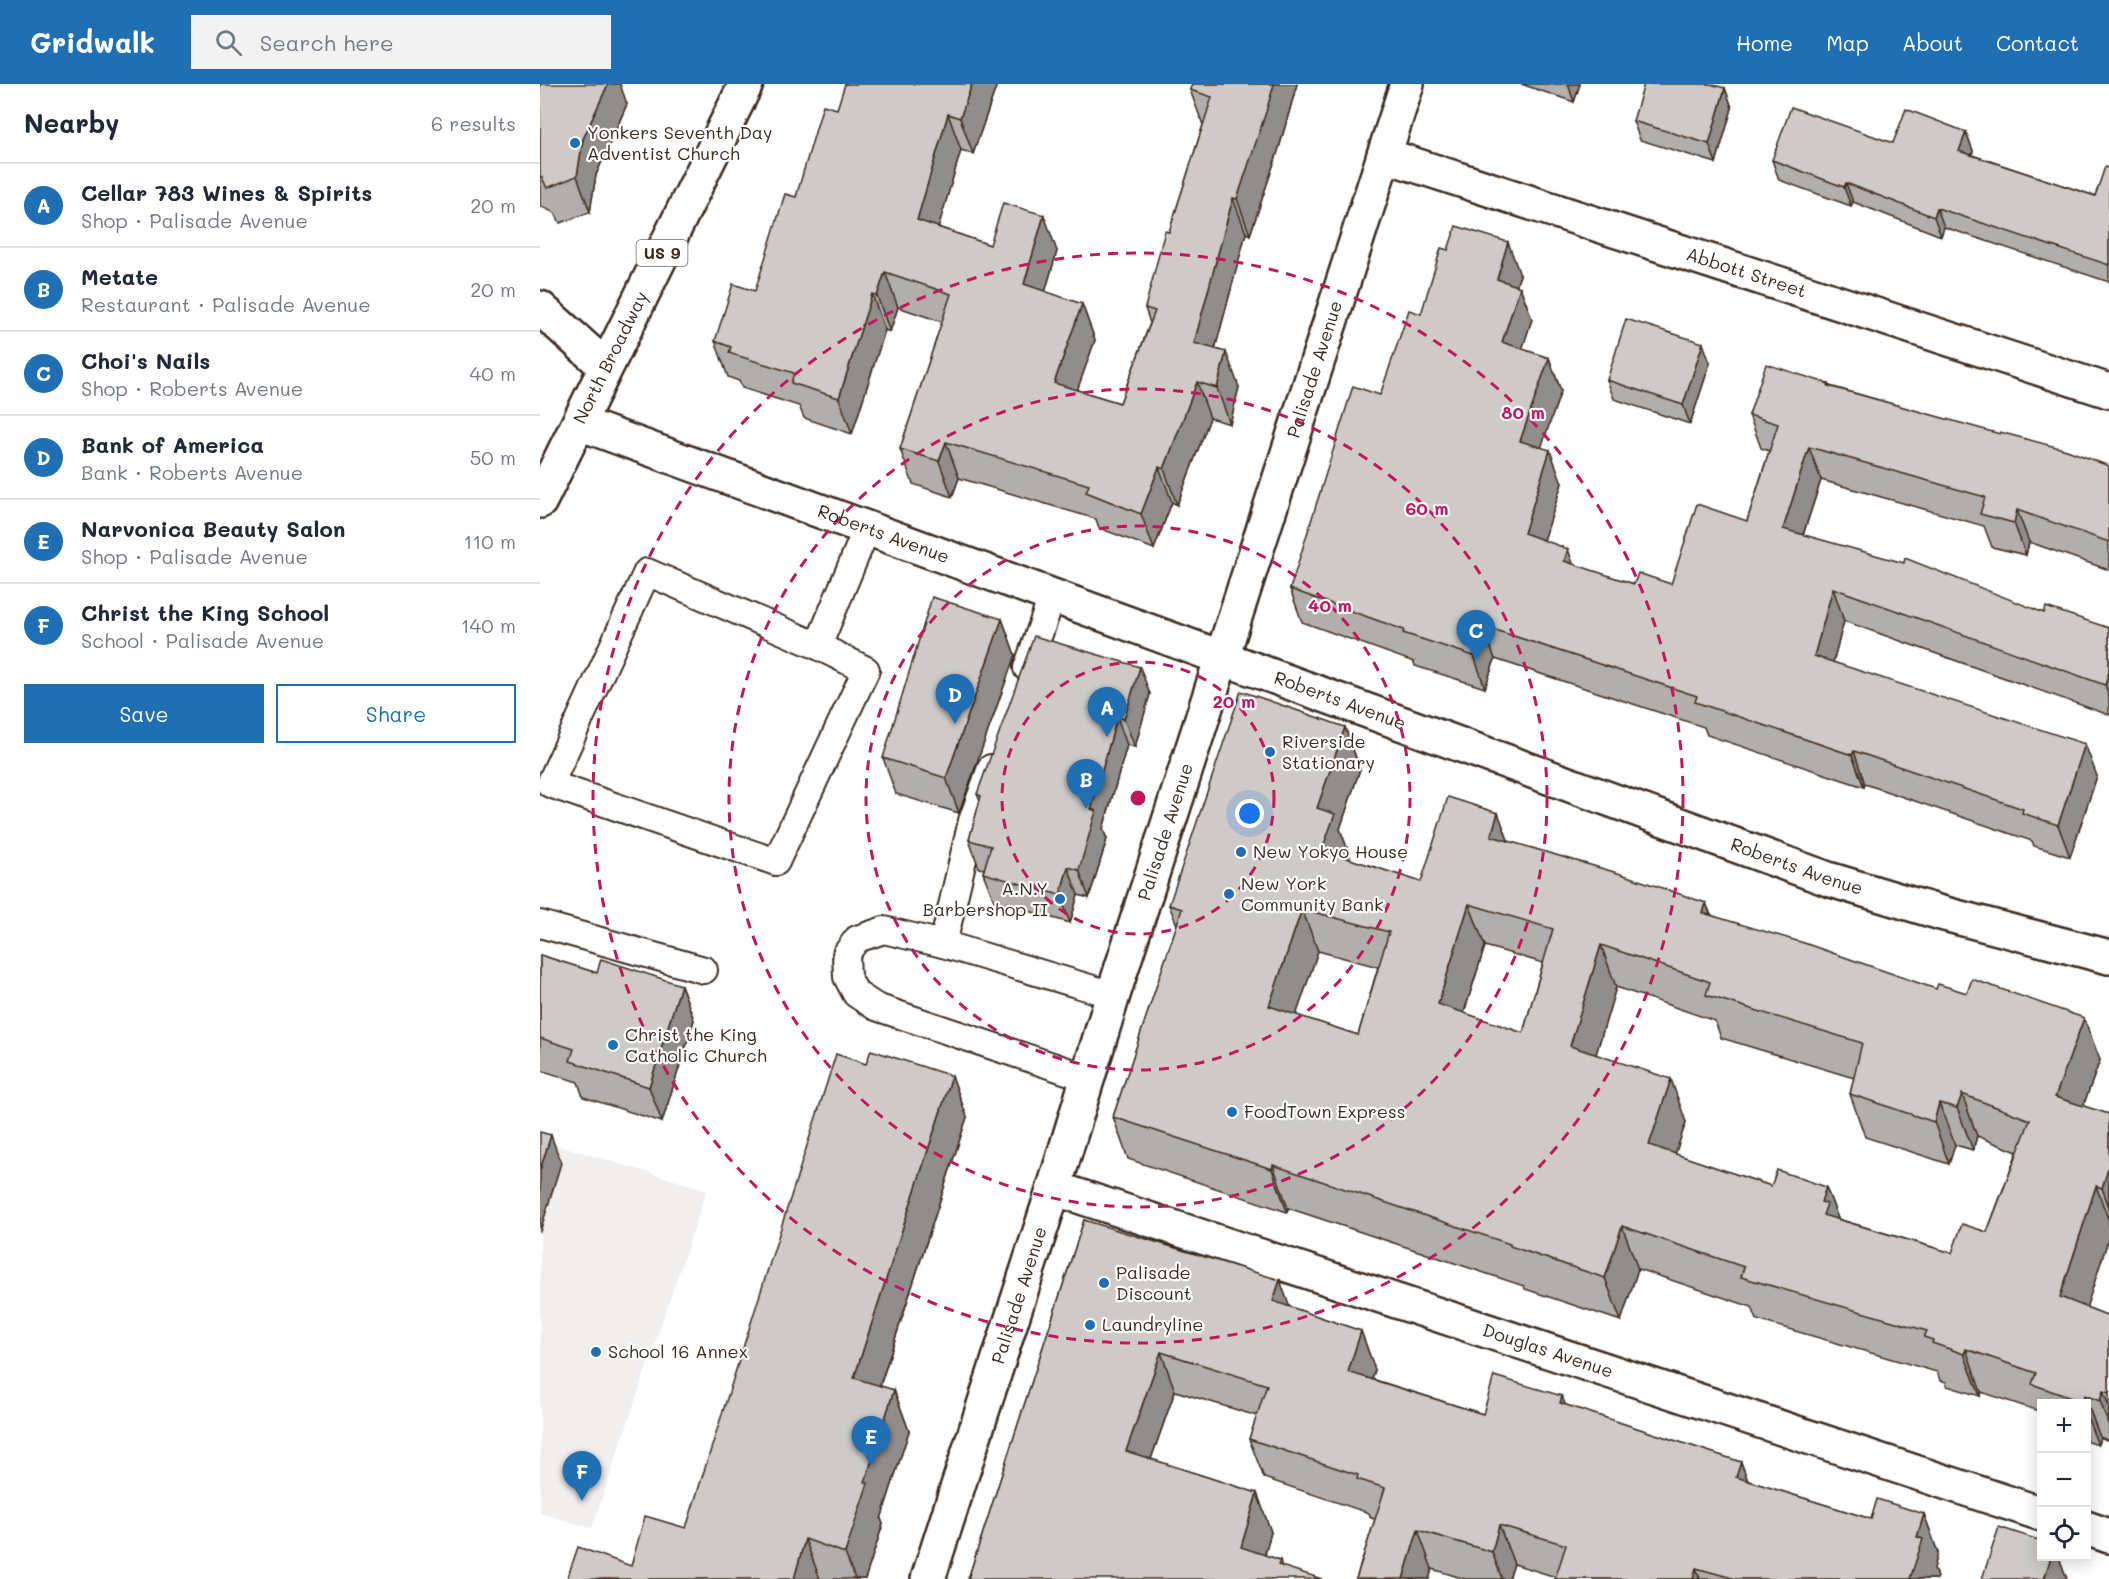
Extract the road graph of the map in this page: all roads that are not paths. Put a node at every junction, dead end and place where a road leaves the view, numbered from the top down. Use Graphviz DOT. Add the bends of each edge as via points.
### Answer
graph roads {
  1 [pos="746,84"];
  2 [pos="1407,84"];
  3 [pos="1384,155"];
  4 [pos="540,308"];
  5 [pos="605,366"];
  6 [pos="2109,391"];
  7 [pos="579,423"];
  8 [pos="540,501"];
  9 [pos="867,528"];
  10 [pos="1052,597"];
  11 [pos="818,646"];
  12 [pos="1222,658"];
  13 [pos="1020,687"];
  14 [pos="1000,743"];
  15 [pos="545,786"];
  16 [pos="540,924"];
  17 [pos="943,944"];
  18 [pos="2109,957"];
  19 [pos="704,970"];
  20 [pos="1113,995"];
  21 [pos="1088,1078"];
  22 [pos="1054,1188"];
  23 [pos="2037,1512"];
  24 [pos="2091,1530"];
  25 [pos="2109,1536"];
  26 [pos="928,1579"];
  1 -- 5 [label="street, North Broadway / US 9"];
  2 -- 3 [label="street, Palisade Avenue"];
  3 -- 6 [label="street, Abbott Street"];
  3 -- 12 [label="street, Palisade Avenue"];
  4 -- 5 [label="street"];
  5 -- 7 [label="street, North Broadway / US 9"];
  7 -- 8 [label="street, North Broadway / US 9"];
  7 -- 9 [label="street, Roberts Avenue"];
  9 -- 10 [label="street, Roberts Avenue"];
  9 -- 11 [label="lane"];
  10 -- 12 [label="street, Roberts Avenue"];
  10 -- 13 [label="lane"];
  11 -- 15 [label="lane" via="647,572"];
  11 -- 15 [label="lane" via="866,670 776,862"];
  12 -- 18 [label="street, Roberts Avenue" via="1828,879"];
  12 -- 20 [label="street, Palisade Avenue"];
  14 -- 17 [label="lane" via="972,822"];
  16 -- 19 [label="lane"];
  17 -- 20 [label="lane"];
  17 -- 21 [label="lane" via="884,930 857,939 846,954 847,976 856,994 876,1007"];
  20 -- 21 [label="street, Palisade Avenue"];
  21 -- 22 [label="street, Palisade Avenue"];
  22 -- 23 [label="street, Douglas Avenue"];
  22 -- 26 [label="street, Palisade Avenue"];
  24 -- 25 [label="street"];
}
